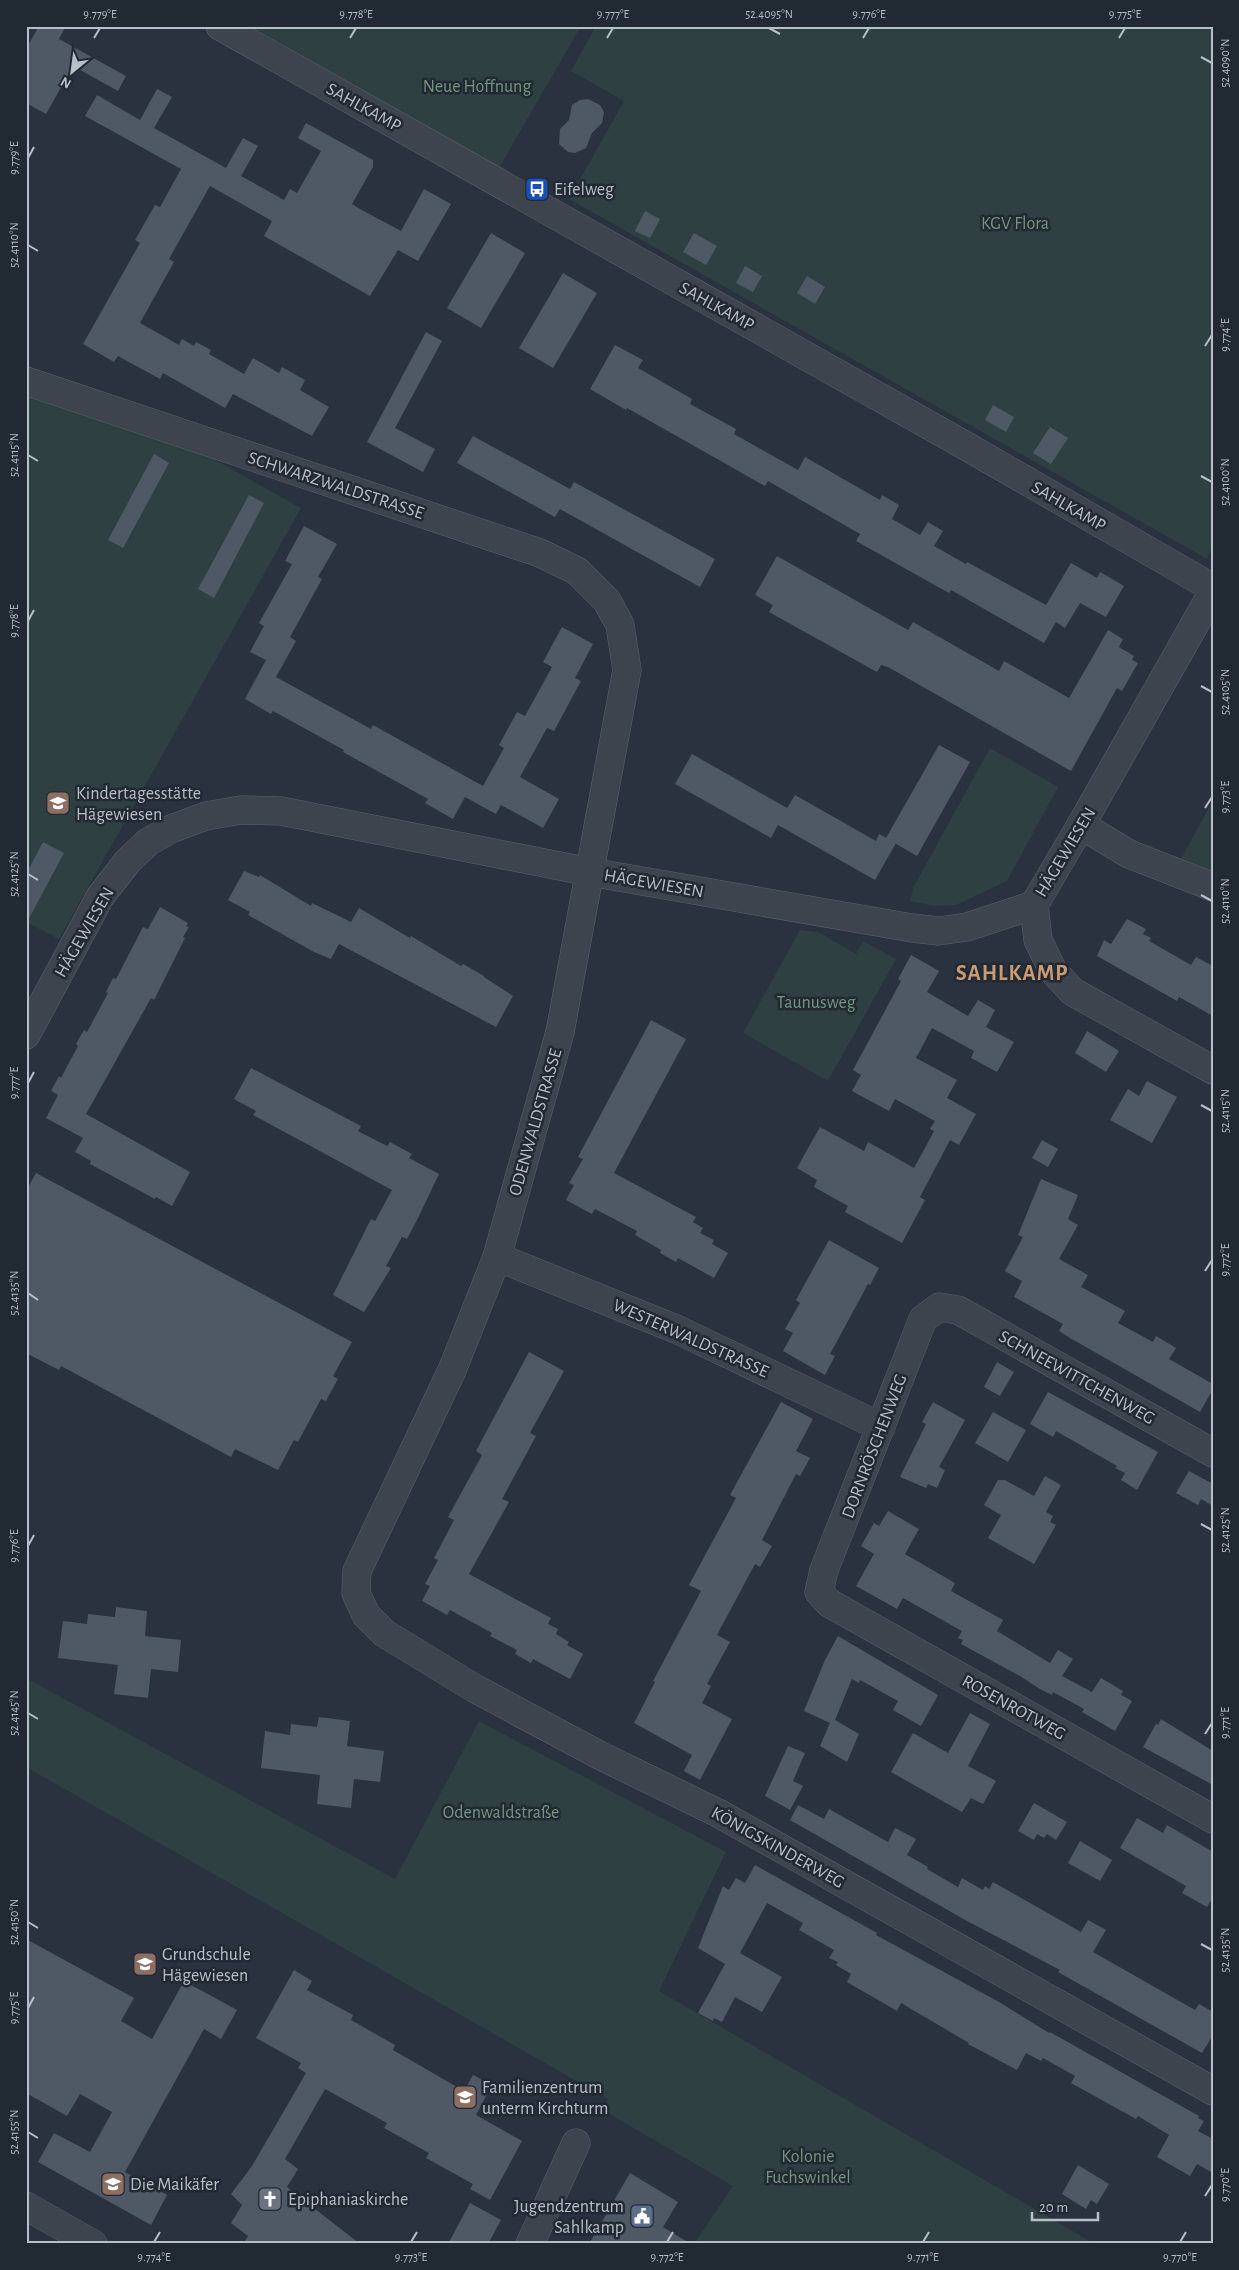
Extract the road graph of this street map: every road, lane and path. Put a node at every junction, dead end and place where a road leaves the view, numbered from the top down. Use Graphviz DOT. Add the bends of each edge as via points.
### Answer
graph roads {
  1 [pos="220,26"];
  2 [pos="26,382"];
  3 [pos="1213,588"];
  4 [pos="1213,592"];
  5 [pos="620,625"];
  6 [pos="1082,825"];
  7 [pos="590,872"];
  8 [pos="1213,887"];
  9 [pos="1034,905"];
  10 [pos="26,1035"];
  11 [pos="1213,1070"];
  12 [pos="497,1257"];
  13 [pos="938,1307"];
  14 [pos="881,1427"];
  15 [pos="1213,1453"];
  16 [pos="819,1592"];
  17 [pos="356,1593"];
  18 [pos="1213,1819"];
  19 [pos="1213,2091"];
  20 [pos="576,2143"];
  21 [pos="26,2206"];
  22 [pos="93,2244"];
  23 [pos="530,2244"];
  1 -- 3 [label="street, SAHLKAMP"];
  2 -- 5 [label="street, SCHWARZWALDSTRASSE" via="540,553 577,571 607,601"];
  4 -- 6 [label="street, HÄGEWIESEN"];
  5 -- 7 [label="street, ODENWALDSTRASSE" via="627,670"];
  6 -- 8 [label="street" via="1130,854"];
  6 -- 9 [label="street, HÄGEWIESEN"];
  7 -- 9 [label="street, HÄGEWIESEN" via="939,931 966,927"];
  7 -- 10 [label="street, HÄGEWIESEN" via="281,811 241,810 206,816 171,828 148,842 128,861 100,896"];
  7 -- 12 [label="street, ODENWALDSTRASSE" via="560,1032"];
  9 -- 11 [label="street" via="1038,940 1053,971 1073,992"];
  12 -- 14 [label="street, WESTERWALDSTRASSE" via="676,1329"];
  12 -- 17 [label="street, ODENWALDSTRASSE" via="453,1368 357,1570"];
  13 -- 14 [label="street, DORNRÖSCHENWEG" via="923,1319"];
  13 -- 15 [label="street, SCHNEEWITTCHENWEG" via="958,1310"];
  14 -- 16 [label="street, DORNRÖSCHENWEG" via="824,1570"];
  16 -- 18 [label="street, ROSENROTWEG" via="829,1603"];
  17 -- 19 [label="street, KÖNIGSKINDERWEG" via="366,1615 384,1633 474,1688 601,1756 718,1813"];
  20 -- 23 [label="street"];
  21 -- 22 [label="street"];
}
